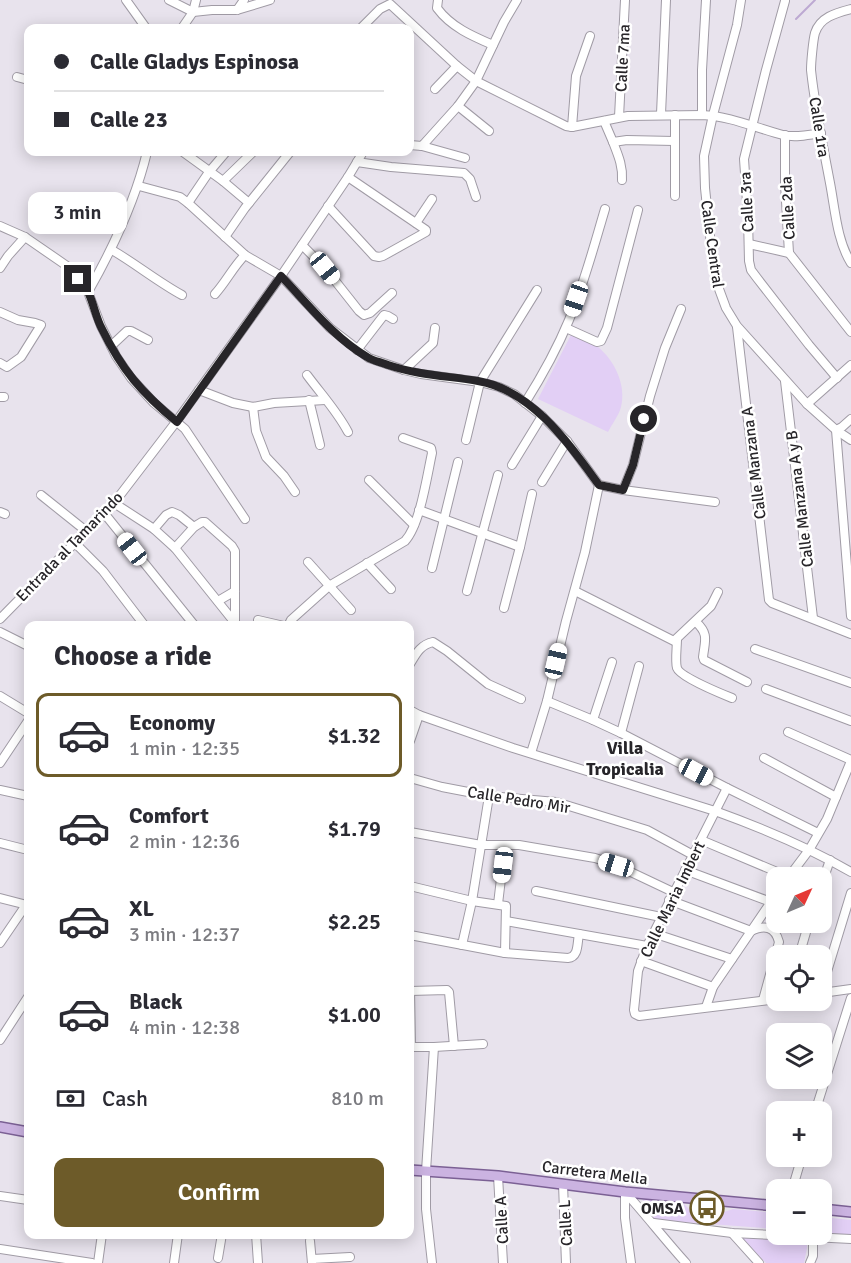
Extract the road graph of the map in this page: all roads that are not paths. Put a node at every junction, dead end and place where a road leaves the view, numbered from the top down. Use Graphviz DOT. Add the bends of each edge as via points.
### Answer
graph roads {
  1 [pos="126,0"];
  2 [pos="170,0"];
  3 [pos="196,0"];
  4 [pos="219,0"];
  5 [pos="244,0"];
  6 [pos="270,0"];
  7 [pos="438,0"];
  8 [pos="517,0"];
  9 [pos="625,0"];
  10 [pos="666,0"];
  11 [pos="706,0"];
  12 [pos="741,0"];
  13 [pos="784,1"];
  14 [pos="392,2"];
  15 [pos="851,9"];
  16 [pos="212,10"];
  17 [pos="237,10"];
  18 [pos="193,12"];
  19 [pos="143,24"];
  20 [pos="185,24"];
  21 [pos="365,24"];
  22 [pos="590,36"];
  23 [pos="493,45"];
  24 [pos="457,66"];
  25 [pos="17,77"];
  26 [pos="24,79"];
  27 [pos="476,81"];
  28 [pos="435,89"];
  29 [pos="458,106"];
  30 [pos="661,114"];
  31 [pos="675,115"];
  32 [pos="702,115"];
  33 [pos="713,115"];
  34 [pos="619,117"];
  35 [pos="604,121"];
  36 [pos="752,125"];
  37 [pos="572,127"];
  38 [pos="489,131"];
  39 [pos="821,133"];
  40 [pos="785,135"];
  41 [pos="674,141"];
  42 [pos="613,142"];
  43 [pos="414,145"];
  44 [pos="422,146"];
  45 [pos="146,156"];
  46 [pos="188,156"];
  47 [pos="223,156"];
  48 [pos="249,156"];
  49 [pos="287,156"];
  50 [pos="361,156"];
  51 [pos="465,158"];
  52 [pos="357,162"];
  53 [pos="209,172"];
  54 [pos="348,177"];
  55 [pos="622,180"];
  56 [pos="223,181"];
  57 [pos="139,186"];
  58 [pos="675,196"];
  59 [pos="476,197"];
  60 [pos="432,199"];
  61 [pos="188,203"];
  62 [pos="249,203"];
  63 [pos="328,206"];
  64 [pos="605,208"];
  65 [pos="638,210"];
  66 [pos="416,224"];
  67 [pos="0,226"];
  68 [pos="25,237"];
  69 [pos="225,237"];
  70 [pos="749,244"];
  71 [pos="302,245"];
  72 [pos="112,250"];
  73 [pos="789,253"];
  74 [pos="245,255"];
  75 [pos="851,263"];
  76 [pos="0,268"];
  77 [pos="281,276"];
  78 [pos="537,290"];
  79 [pos="88,292"];
  80 [pos="392,293"];
  81 [pos="214,294"];
  82 [pos="183,295"];
  83 [pos="681,309"];
  84 [pos="0,312"];
  85 [pos="393,319"];
  86 [pos="737,326"];
  87 [pos="435,328"];
  88 [pos="566,328"];
  89 [pos="851,332"];
  90 [pos="148,340"];
  91 [pos="111,346"];
  92 [pos="357,350"];
  93 [pos="0,363"];
  94 [pos="851,365"];
  95 [pos="405,370"];
  96 [pos="307,375"];
  97 [pos="837,378"];
  98 [pos="785,380"];
  99 [pos="480,382"];
  100 [pos="199,390"];
  101 [pos="309,400"];
  102 [pos="325,400"];
  103 [pos="525,403"];
  104 [pos="807,404"];
  105 [pos="253,407"];
  106 [pos="542,416"];
  107 [pos="851,419"];
  108 [pos="177,422"];
  109 [pos="836,430"];
  110 [pos="348,432"];
  111 [pos="403,438"];
  112 [pos="466,440"];
  113 [pos="851,440"];
  114 [pos="567,441"];
  115 [pos="320,445"];
  116 [pos="458,462"];
  117 [pos="512,465"];
  118 [pos="498,476"];
  119 [pos="369,480"];
  120 [pos="542,482"];
  121 [pos="599,485"];
  122 [pos="623,490"];
  123 [pos="295,492"];
  124 [pos="532,494"];
  125 [pos="41,495"];
  126 [pos="715,502"];
  127 [pos="114,503"];
  128 [pos="419,510"];
  129 [pos="104,513"];
  130 [pos="245,519"];
  131 [pos="445,519"];
  132 [pos="414,525"];
  133 [pos="194,527"];
  134 [pos="154,529"];
  135 [pos="86,531"];
  136 [pos="483,533"];
  137 [pos="75,543"];
  138 [pos="520,547"];
  139 [pos="175,548"];
  140 [pos="308,562"];
  141 [pos="368,564"];
  142 [pos="432,568"];
  143 [pos="329,586"];
  144 [pos="391,589"];
  145 [pos="235,591"];
  146 [pos="467,591"];
  147 [pos="576,591"];
  148 [pos="718,592"];
  149 [pos="218,601"];
  150 [pos="504,608"];
  151 [pos="351,610"];
  152 [pos="851,616"];
  153 [pos="813,618"];
  154 [pos="0,619"];
  155 [pos="258,620"];
  156 [pos="141,621"];
  157 [pos="191,621"];
  158 [pos="233,621"];
  159 [pos="235,621"];
  160 [pos="262,621"];
  161 [pos="290,621"];
  162 [pos="696,622"];
  163 [pos="0,632"];
  164 [pos="851,634"];
  165 [pos="677,639"];
  166 [pos="24,644"];
  167 [pos="755,649"];
  168 [pos="414,656"];
  169 [pos="612,662"];
  170 [pos="639,666"];
  171 [pos="747,682"];
  172 [pos="851,683"];
  173 [pos="766,689"];
  174 [pos="0,696"];
  175 [pos="732,698"];
  176 [pos="521,699"];
  177 [pos="547,701"];
  178 [pos="24,711"];
  179 [pos="414,712"];
  180 [pos="419,715"];
  181 [pos="593,720"];
  182 [pos="851,721"];
  183 [pos="24,728"];
  184 [pos="414,729"];
  185 [pos="788,732"];
  186 [pos="621,733"];
  187 [pos="531,753"];
  188 [pos="764,758"];
  189 [pos="851,760"];
  190 [pos="0,763"];
  191 [pos="414,779"];
  192 [pos="727,788"];
  193 [pos="0,790"];
  194 [pos="24,795"];
  195 [pos="489,796"];
  196 [pos="836,797"];
  197 [pos="715,811"];
  198 [pos="414,833"];
  199 [pos="818,833"];
  200 [pos="700,840"];
  201 [pos="0,843"];
  202 [pos="481,845"];
  203 [pos="505,845"];
  204 [pos="24,848"];
  205 [pos="809,850"];
  206 [pos="693,855"];
  207 [pos="830,860"];
  208 [pos="796,867"];
  209 [pos="828,867"];
  210 [pos="766,868"];
  211 [pos="685,870"];
  212 [pos="851,872"];
  213 [pos="414,887"];
  214 [pos="536,891"];
  215 [pos="851,893"];
  216 [pos="671,896"];
  217 [pos="0,898"];
  218 [pos="766,900"];
  219 [pos="472,901"];
  220 [pos="24,902"];
  221 [pos="498,904"];
  222 [pos="24,909"];
  223 [pos="766,909"];
  224 [pos="661,917"];
  225 [pos="506,921"];
  226 [pos="751,931"];
  227 [pos="653,933"];
  228 [pos="579,934"];
  229 [pos="414,937"];
  230 [pos="0,943"];
  231 [pos="462,945"];
  232 [pos="778,945"];
  233 [pos="647,946"];
  234 [pos="505,953"];
  235 [pos="832,957"];
  236 [pos="732,959"];
  237 [pos="641,961"];
  238 [pos="713,987"];
  239 [pos="414,989"];
  240 [pos="851,989"];
  241 [pos="832,990"];
  242 [pos="766,993"];
  243 [pos="851,998"];
  244 [pos="764,1000"];
  245 [pos="24,1003"];
  246 [pos="706,1007"];
  247 [pos="0,1040"];
  248 [pos="483,1044"];
  249 [pos="454,1046"];
  250 [pos="414,1047"];
  251 [pos="434,1047"];
  252 [pos="818,1101"];
  253 [pos="0,1127"];
  254 [pos="24,1131"];
  255 [pos="414,1170"];
  256 [pos="426,1172"];
  257 [pos="498,1176"];
  258 [pos="563,1184"];
  259 [pos="625,1192"];
  260 [pos="0,1196"];
  261 [pos="24,1199"];
  262 [pos="766,1205"];
  263 [pos="832,1210"];
  264 [pos="851,1212"];
  265 [pos="654,1223"];
  266 [pos="732,1233"];
  267 [pos="766,1234"];
  268 [pos="832,1238"];
  269 [pos="101,1239"];
  270 [pos="177,1239"];
  271 [pos="221,1239"];
  272 [pos="256,1239"];
  273 [pos="851,1239"];
  274 [pos="310,1241"];
  275 [pos="813,1245"];
  276 [pos="0,1249"];
  277 [pos="350,1257"];
  278 [pos="218,1258"];
  279 [pos="36,1259"];
  280 [pos="312,1261"];
  281 [pos="92,1263"];
  282 [pos="98,1263"];
  283 [pos="174,1263"];
  284 [pos="258,1263"];
  285 [pos="432,1263"];
  286 [pos="503,1263"];
  287 [pos="566,1263"];
  288 [pos="631,1263"];
  289 [pos="686,1263"];
  290 [pos="759,1263"];
  291 [pos="810,1263"];
  1 -- 19 [label="street"];
  2 -- 18 [label="street"];
  3 -- 18 [label="street"];
  4 -- 16 [label="street"];
  5 -- 17 [label="street"];
  6 -- 17 [label="street"];
  7 -- 23 [label="street" via="437,8 444,17"];
  8 -- 23 [label="street"];
  9 -- 34 [label="street, Calle 7ma"];
  10 -- 30 [label="street"];
  11 -- 32 [label="street"];
  12 -- 33 [label="street, Calle Central"];
  13 -- 36 [label="street, Calle 3ra"];
  14 -- 21 [label="street"];
  14 -- 24 [label="street"];
  15 -- 39 [label="street, Calle 1ra" via="823,19 815,33 811,68"];
  16 -- 17 [label="street"];
  16 -- 18 [label="street"];
  18 -- 20 [label="street"];
  22 -- 37 [label="street" via="576,76"];
  23 -- 27 [label="street"];
  24 -- 27 [label="street"];
  24 -- 28 [label="street"];
  25 -- 26 [label="street"];
  27 -- 29 [label="street"];
  27 -- 37 [label="street"];
  29 -- 38 [label="street"];
  29 -- 44 [label="street"];
  30 -- 31 [label="street"];
  30 -- 34 [label="street"];
  31 -- 32 [label="street"];
  31 -- 41 [label="street"];
  32 -- 33 [label="street"];
  33 -- 36 [label="street"];
  33 -- 86 [label="street, Calle Central" via="704,156 712,255 718,289"];
  34 -- 35 [label="street"];
  35 -- 37 [label="street"];
  35 -- 42 [label="street"];
  36 -- 40 [label="street"];
  36 -- 70 [label="street, Calle 3ra" via="744,159"];
  39 -- 40 [label="street"];
  39 -- 75 [label="street, Calle 1ra" via="838,229"];
  40 -- 73 [label="street, Calle 2da"];
  41 -- 42 [label="street"];
  41 -- 58 [label="street"];
  42 -- 55 [label="street"];
  43 -- 44 [label="street"];
  44 -- 51 [label="street"];
  45 -- 57 [label="street"];
  46 -- 53 [label="street"];
  47 -- 53 [label="street"];
  48 -- 56 [label="street"];
  49 -- 62 [label="street"];
  50 -- 52 [label="street, Entrada al Tamarindo"];
  52 -- 54 [label="street, Entrada al Tamarindo"];
  52 -- 59 [label="street" via="464,173"];
  53 -- 56 [label="street"];
  53 -- 61 [label="street"];
  54 -- 63 [label="street, Entrada al Tamarindo"];
  54 -- 66 [label="street"];
  56 -- 62 [label="street"];
  57 -- 61 [label="street" via="180,197"];
  57 -- 72 [label="street"];
  60 -- 66 [label="street"];
  61 -- 69 [label="street"];
  62 -- 69 [label="street"];
  63 -- 66 [label="street" via="374,256 392,252 424,234 426,230"];
  63 -- 71 [label="street, Entrada al Tamarindo"];
  64 -- 88 [label="street"];
  65 -- 88 [label="street" via="603,338 597,342"];
  67 -- 68 [label="street"];
  68 -- 76 [label="street"];
  68 -- 79 [label="street" via="67,266"];
  69 -- 74 [label="street"];
  70 -- 73 [label="street"];
  70 -- 97 [label="street, Calle 3ra" via="751,270"];
  71 -- 77 [label="street, Entrada al Tamarindo"];
  71 -- 80 [label="street" via="364,315"];
  72 -- 79 [label="street"];
  72 -- 82 [label="street"];
  73 -- 89 [label="street, Calle 2da"];
  74 -- 77 [label="street"];
  74 -- 81 [label="street"];
  77 -- 92 [label="street" via="330,328"];
  77 -- 100 [label="street, Entrada al Tamarindo"];
  78 -- 99 [label="street"];
  79 -- 91 [label="street"];
  83 -- 122 [label="street" via="665,348"];
  84 -- 93 [label="street" via="41,325 21,357 7,367"];
  85 -- 92 [label="street" via="381,317"];
  86 -- 98 [label="street, Calle Central"];
  86 -- 153 [label="street, Calle Manzana A" via="769,600"];
  87 -- 95 [label="street" via="433,343"];
  88 -- 103 [label="street"];
  90 -- 91 [label="street" via="127,331"];
  91 -- 108 [label="street" via="131,378"];
  92 -- 95 [label="street"];
  94 -- 97 [label="street"];
  95 -- 99 [label="street"];
  96 -- 102 [label="street"];
  97 -- 104 [label="street"];
  98 -- 104 [label="street, Calle Central"];
  98 -- 153 [label="street, Calle Manzana A y B"];
  99 -- 103 [label="street" via="506,390"];
  99 -- 112 [label="street"];
  100 -- 105 [label="street"];
  100 -- 108 [label="street, Entrada al Tamarindo"];
  101 -- 102 [label="street"];
  101 -- 105 [label="street"];
  101 -- 115 [label="street"];
  102 -- 110 [label="street"];
  103 -- 106 [label="street"];
  104 -- 109 [label="street, Calle Central"];
  105 -- 123 [label="street" via="256,431 266,456"];
  106 -- 114 [label="street"];
  106 -- 117 [label="street"];
  107 -- 109 [label="street"];
  108 -- 127 [label="street, Entrada al Tamarindo"];
  108 -- 130 [label="street"];
  109 -- 113 [label="street, Calle Central"];
  109 -- 152 [label="street"];
  111 -- 128 [label="street" via="432,450"];
  114 -- 120 [label="street"];
  114 -- 121 [label="street"];
  116 -- 131 [label="street"];
  118 -- 136 [label="street"];
  119 -- 132 [label="street"];
  121 -- 122 [label="street"];
  121 -- 147 [label="street"];
  122 -- 126 [label="street"];
  124 -- 138 [label="street"];
  125 -- 135 [label="street"];
  127 -- 129 [label="street, Entrada al Tamarindo"];
  127 -- 134 [label="street"];
  128 -- 131 [label="street"];
  128 -- 132 [label="street"];
  129 -- 135 [label="street, Entrada al Tamarindo"];
  129 -- 157 [label="street"];
  131 -- 136 [label="street"];
  131 -- 142 [label="street"];
  132 -- 141 [label="street" via="405,542"];
  133 -- 134 [label="street" via="172,512"];
  133 -- 139 [label="street"];
  133 -- 145 [label="street" via="205,522 232,546"];
  134 -- 139 [label="street"];
  135 -- 137 [label="street, Entrada al Tamarindo"];
  136 -- 138 [label="street"];
  136 -- 146 [label="street"];
  137 -- 154 [label="street, Entrada al Tamarindo"];
  137 -- 156 [label="street" via="103,571"];
  138 -- 150 [label="street"];
  139 -- 149 [label="street"];
  140 -- 143 [label="street"];
  141 -- 143 [label="street"];
  141 -- 144 [label="street"];
  143 -- 151 [label="street"];
  143 -- 161 [label="street"];
  145 -- 149 [label="street"];
  145 -- 159 [label="street"];
  147 -- 165 [label="street" via="674,641"];
  147 -- 177 [label="street"];
  148 -- 162 [label="street" via="714,603"];
  149 -- 158 [label="street"];
  153 -- 164 [label="street"];
  155 -- 160 [label="street"];
  162 -- 165 [label="street"];
  162 -- 171 [label="street" via="705,633 704,658"];
  163 -- 166 [label="street"];
  165 -- 175 [label="street" via="678,671"];
  167 -- 172 [label="street"];
  168 -- 176 [label="street" via="418,649 433,642 488,684"];
  169 -- 181 [label="street"];
  170 -- 186 [label="street"];
  173 -- 182 [label="street"];
  174 -- 178 [label="street"];
  177 -- 181 [label="street"];
  177 -- 187 [label="street"];
  179 -- 180 [label="street"];
  180 -- 184 [label="street"];
  180 -- 187 [label="street"];
  181 -- 186 [label="street"];
  183 -- 190 [label="street"];
  185 -- 189 [label="street"];
  186 -- 192 [label="street"];
  187 -- 197 [label="street"];
  188 -- 196 [label="street"];
  189 -- 196 [label="street"];
  191 -- 195 [label="street, Calle Pedro Mir"];
  192 -- 197 [label="street, Calle Maria Imbert"];
  192 -- 199 [label="street"];
  193 -- 194 [label="street"];
  195 -- 202 [label="street"];
  195 -- 206 [label="street, Calle Pedro Mir" via="556,802 647,830"];
  196 -- 199 [label="street"];
  197 -- 200 [label="street, Calle Maria Imbert"];
  197 -- 205 [label="street"];
  198 -- 202 [label="street"];
  199 -- 205 [label="street"];
  200 -- 206 [label="street, Calle Maria Imbert"];
  200 -- 210 [label="street"];
  201 -- 204 [label="street"];
  202 -- 203 [label="street"];
  202 -- 219 [label="street"];
  203 -- 216 [label="street" via="595,858 616,865"];
  203 -- 221 [label="street"];
  205 -- 207 [label="street"];
  205 -- 208 [label="street"];
  206 -- 211 [label="street, Calle Maria Imbert"];
  207 -- 209 [label="street"];
  207 -- 212 [label="street"];
  211 -- 216 [label="street, Calle Maria Imbert"];
  211 -- 218 [label="street"];
  213 -- 219 [label="street"];
  214 -- 224 [label="street"];
  215 -- 235 [label="street"];
  216 -- 224 [label="street, Calle Maria Imbert"];
  216 -- 226 [label="street"];
  217 -- 220 [label="street"];
  219 -- 221 [label="street"];
  219 -- 231 [label="street"];
  221 -- 225 [label="street" via="507,907"];
  222 -- 230 [label="street"];
  223 -- 226 [label="street"];
  224 -- 227 [label="street, Calle Maria Imbert"];
  225 -- 228 [label="street"];
  225 -- 234 [label="street"];
  226 -- 232 [label="street" via="766,927 777,937"];
  226 -- 236 [label="street"];
  227 -- 233 [label="street, Calle Maria Imbert"];
  227 -- 236 [label="street"];
  228 -- 233 [label="street"];
  228 -- 234 [label="street" via="572,958"];
  229 -- 231 [label="street"];
  231 -- 234 [label="street"];
  233 -- 237 [label="street, Calle Maria Imbert"];
  236 -- 238 [label="street"];
  237 -- 238 [label="street"];
  237 -- 246 [label="street, Calle Maria Imbert" via="635,1014"];
  238 -- 246 [label="street"];
  239 -- 249 [label="street" via="449,992"];
  240 -- 241 [label="street"];
  242 -- 244 [label="street"];
  243 -- 252 [label="street"];
  244 -- 246 [label="street"];
  245 -- 247 [label="street"];
  248 -- 249 [label="street"];
  249 -- 251 [label="street"];
  250 -- 251 [label="street"];
  251 -- 256 [label="street"];
  253 -- 254 [label="main road"];
  255 -- 256 [label="main road, Carretera Mella"];
  256 -- 257 [label="main road, Carretera Mella"];
  256 -- 285 [label="street"];
  257 -- 258 [label="main road, Carretera Mella"];
  257 -- 286 [label="street, Calle A"];
  258 -- 259 [label="main road, Carretera Mella"];
  258 -- 287 [label="street, Calle L"];
  259 -- 262 [label="main road, Carretera Mella"];
  259 -- 265 [label="street"];
  259 -- 288 [label="street"];
  260 -- 261 [label="street"];
  263 -- 264 [label="main road"];
  265 -- 266 [label="street"];
  265 -- 289 [label="street"];
  266 -- 267 [label="street"];
  266 -- 290 [label="street"];
  268 -- 273 [label="street"];
  269 -- 282 [label="street"];
  270 -- 283 [label="street"];
  271 -- 278 [label="street"];
  272 -- 284 [label="street"];
  274 -- 280 [label="street"];
  275 -- 291 [label="street"];
  276 -- 279 [label="street"];
  277 -- 280 [label="street"];
  279 -- 281 [label="street"];
}
